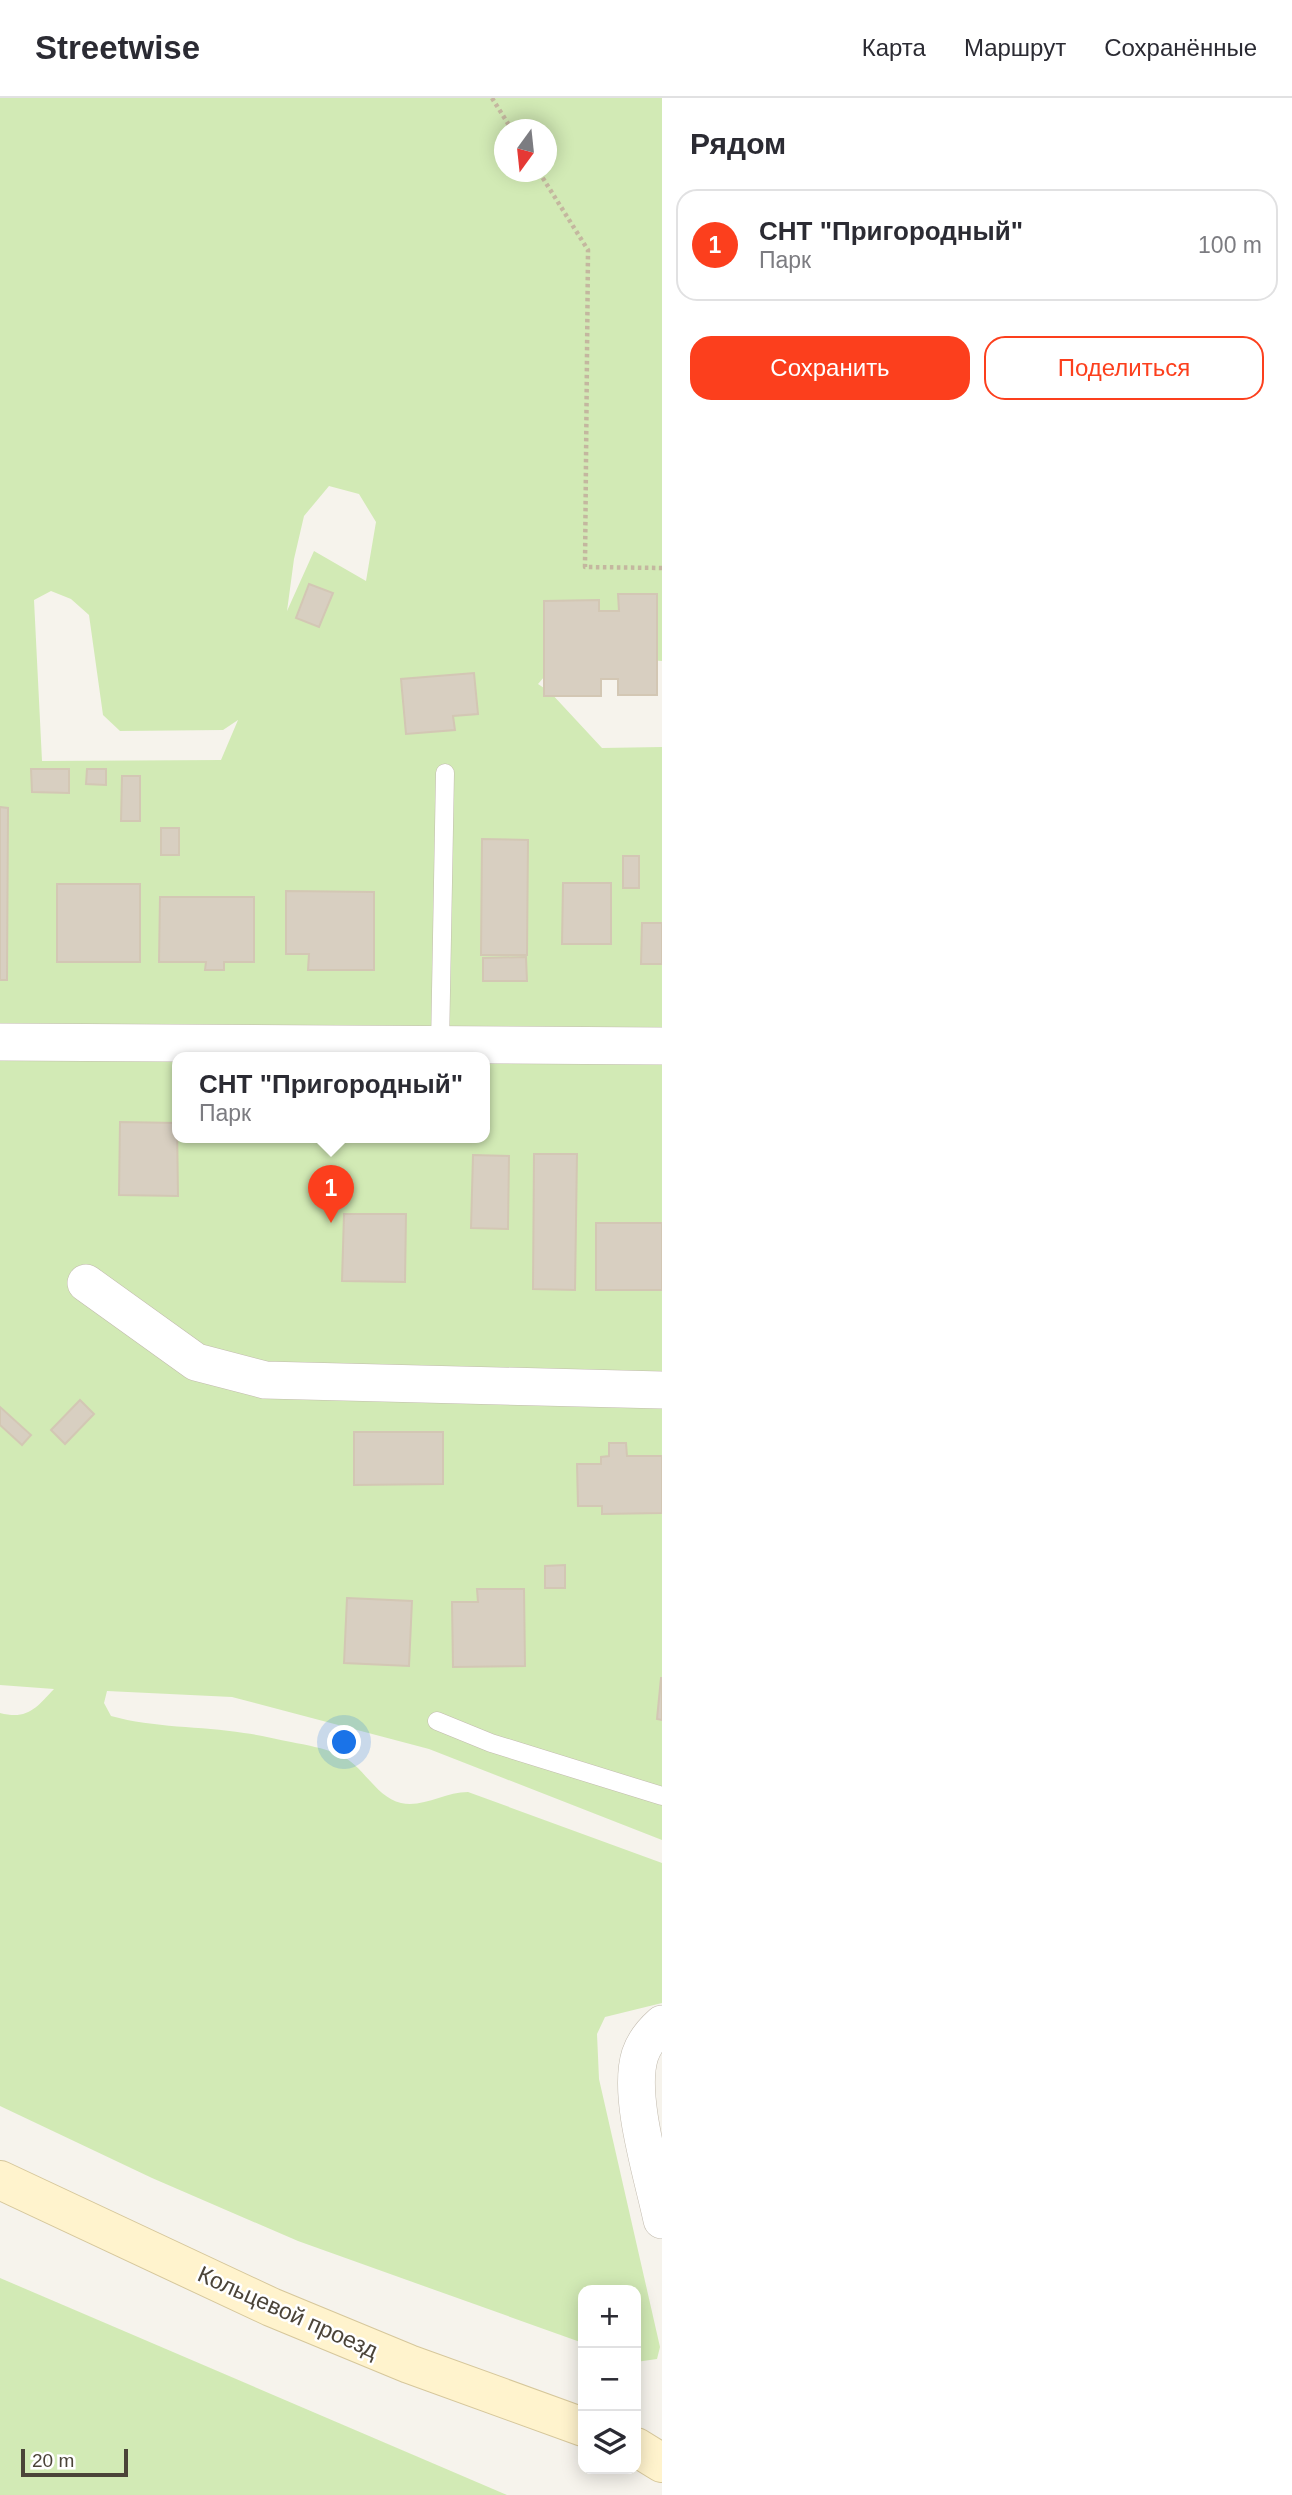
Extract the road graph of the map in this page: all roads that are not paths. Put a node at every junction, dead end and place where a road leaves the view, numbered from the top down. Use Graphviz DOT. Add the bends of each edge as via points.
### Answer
graph roads {
  1 [pos="445,773"];
  2 [pos="0,1042"];
  3 [pos="440,1046"];
  4 [pos="662,1046"];
  5 [pos="86,1283"];
  6 [pos="662,1390"];
  7 [pos="437,1721"];
  8 [pos="662,1796"];
  9 [pos="657,2029"];
  10 [pos="0,2180"];
  11 [pos="662,2220"];
  12 [pos="578,2425"];
  13 [pos="641,2450"];
  14 [pos="662,2463"];
  1 -- 3 [label="lane"];
  2 -- 3 [label="street"];
  3 -- 4 [label="street"];
  5 -- 6 [label="street" via="196,1362 265,1380"];
  7 -- 8 [label="lane" via="491,1743"];
  9 -- 11 [label="street" via="640,2054 636,2082"];
  10 -- 12 [label="main road, Кольцевой проезд" via="271,2307 409,2364"];
  13 -- 14 [label="main road"];
}
